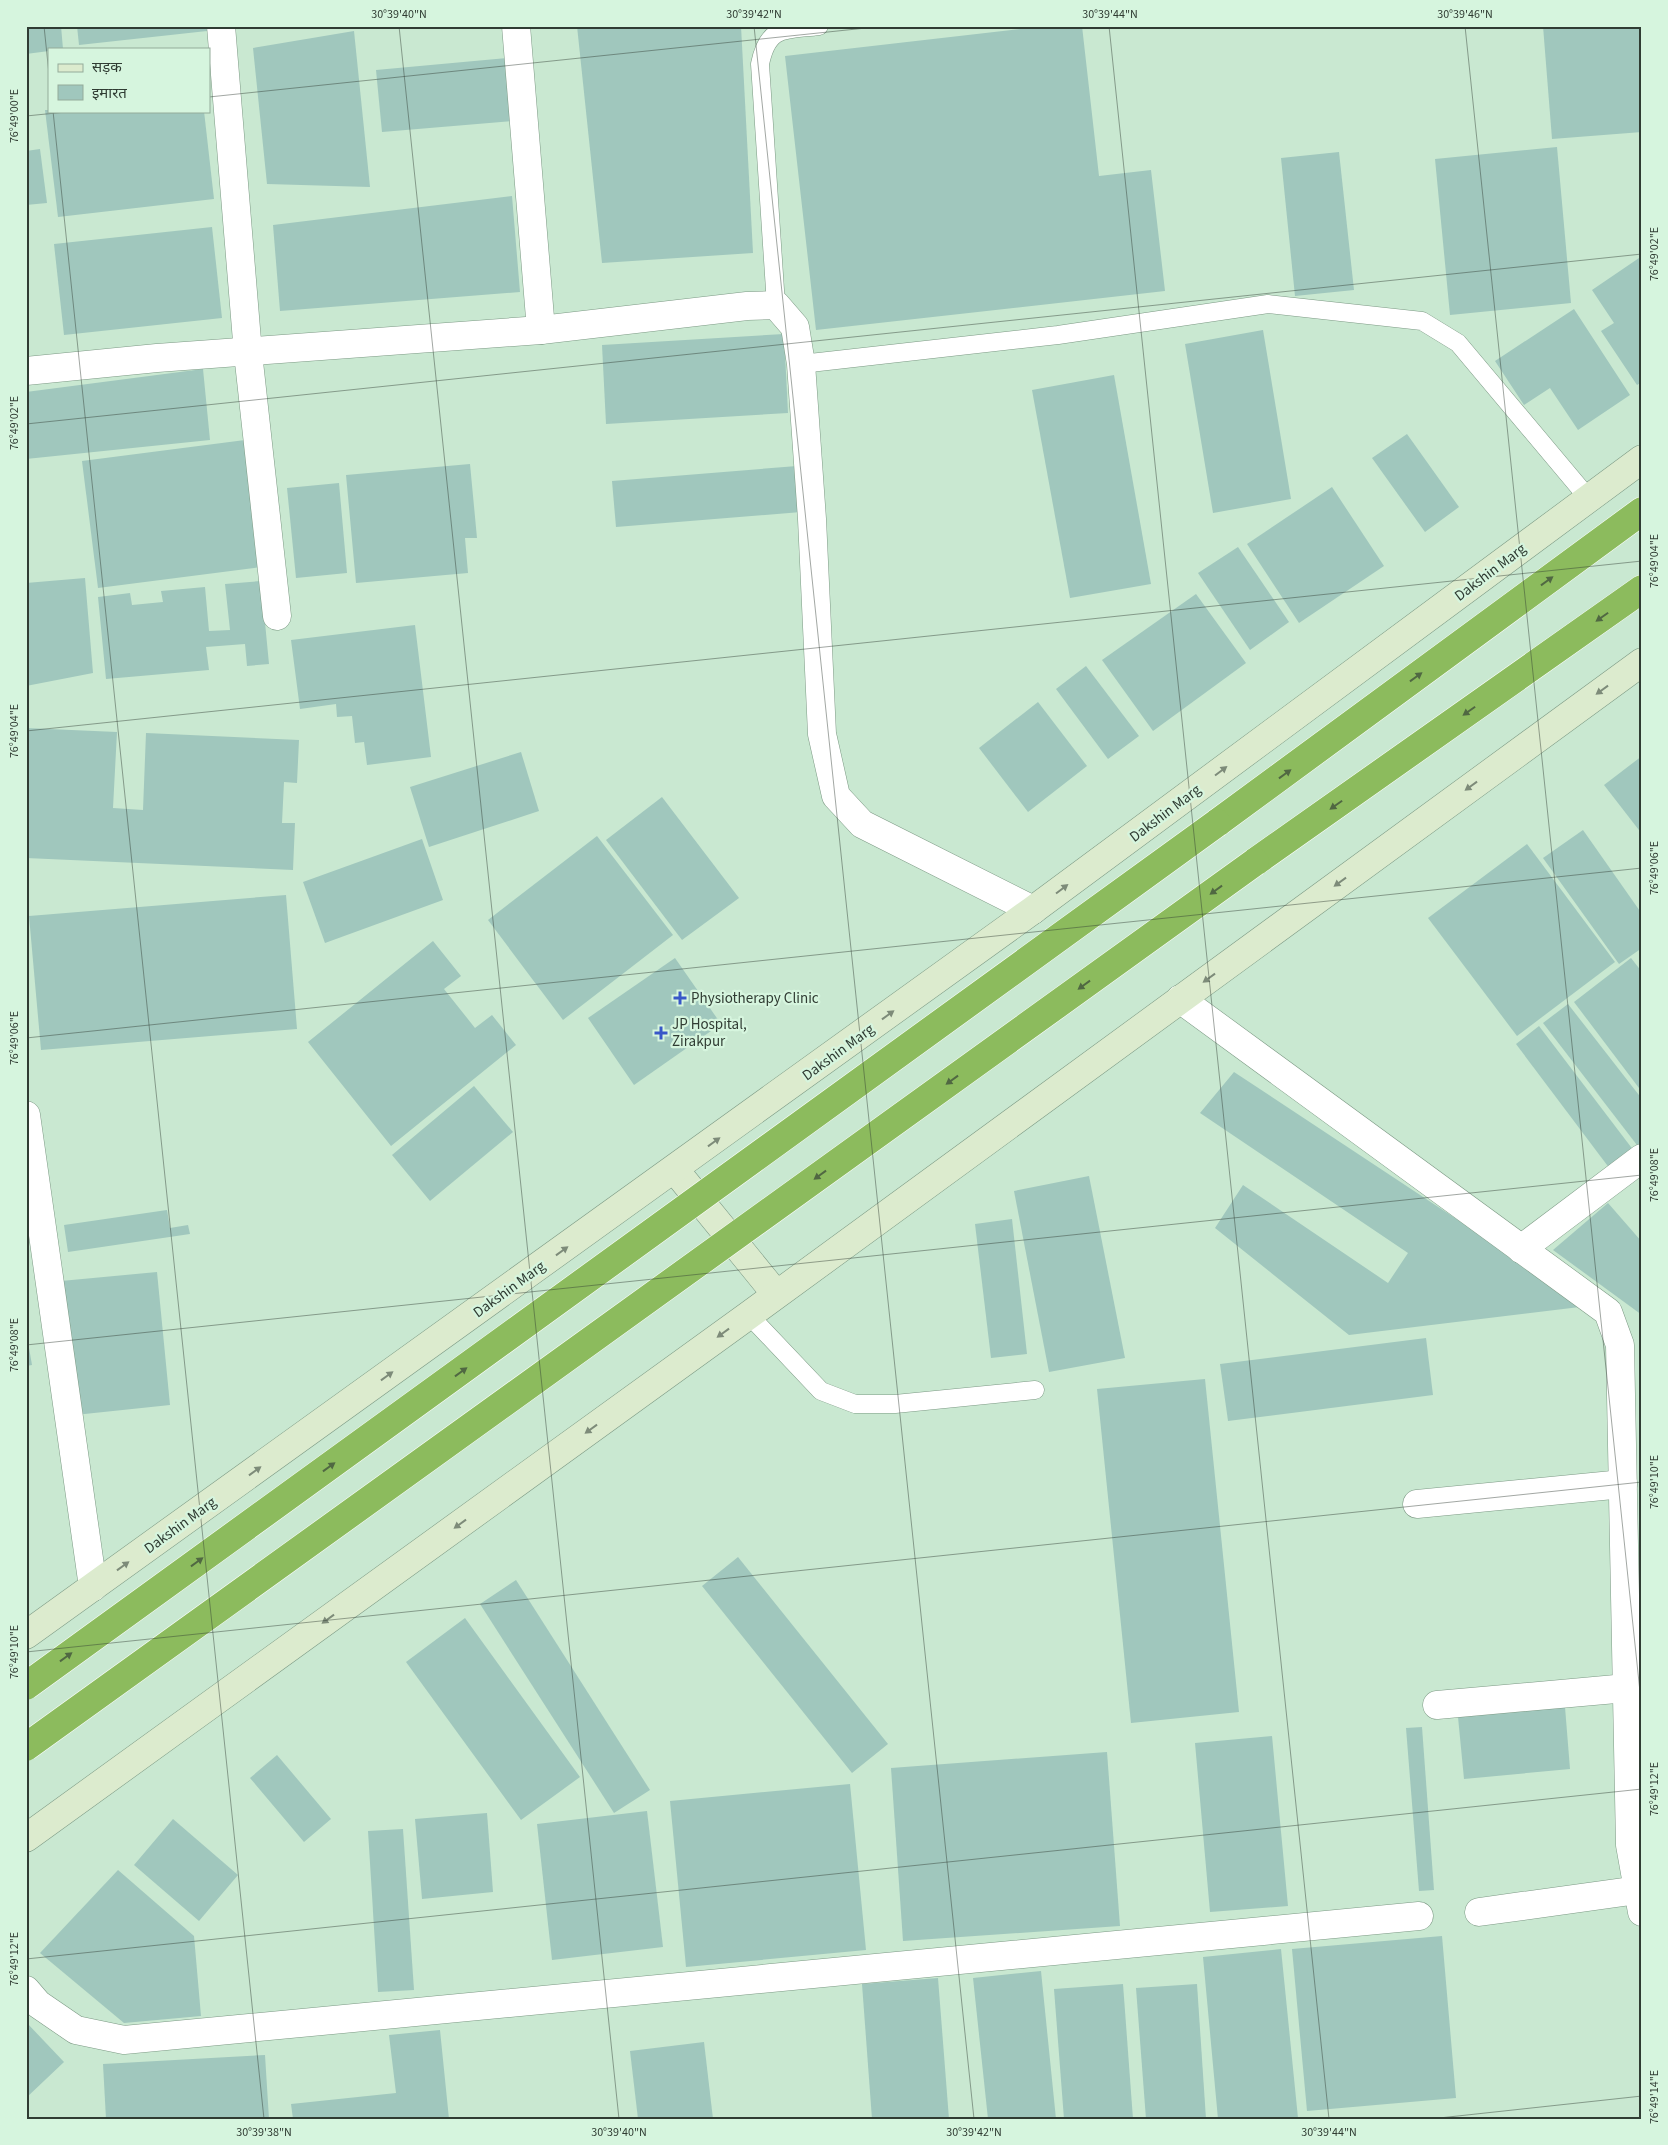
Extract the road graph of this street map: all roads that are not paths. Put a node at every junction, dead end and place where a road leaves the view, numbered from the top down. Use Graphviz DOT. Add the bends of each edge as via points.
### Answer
graph roads {
  1 [pos="221,26"];
  2 [pos="516,26"];
  3 [pos="819,26"];
  4 [pos="776,305"];
  5 [pos="541,330"];
  6 [pos="248,353"];
  7 [pos="801,364"];
  8 [pos="26,371"];
  9 [pos="1642,459"];
  10 [pos="1589,499"];
  11 [pos="1642,511"];
  12 [pos="1642,589"];
  13 [pos="277,616"];
  14 [pos="1642,662"];
  15 [pos="1033,910"];
  16 [pos="1180,999"];
  17 [pos="26,1115"];
  18 [pos="1642,1158"];
  19 [pos="674,1170"];
  20 [pos="1521,1249"];
  21 [pos="776,1294"];
  22 [pos="748,1315"];
  23 [pos="1035,1390"];
  24 [pos="1623,1484"];
  25 [pos="1417,1504"];
  26 [pos="93,1587"];
  27 [pos="26,1635"];
  28 [pos="26,1686"];
  29 [pos="1627,1688"];
  30 [pos="1437,1705"];
  31 [pos="26,1747"];
  32 [pos="26,1838"];
  33 [pos="1640,1901"];
  34 [pos="1479,1912"];
  35 [pos="1419,1916"];
  36 [pos="26,1990"];
  1 -- 6 [label="street"];
  2 -- 5 [label="street"];
  3 -- 4 [label="lane" via="776,32 764,45 760,64"];
  4 -- 5 [label="street"];
  4 -- 7 [label="street" via="795,327"];
  5 -- 6 [label="street"];
  6 -- 8 [label="street"];
  6 -- 13 [label="street"];
  7 -- 10 [label="lane" via="1058,335 1268,304 1422,321 1458,343"];
  7 -- 15 [label="street" via="822,734 836,796 862,824"];
  9 -- 10 [label="street, Dakshin Marg"];
  15 -- 10 [label="street, Dakshin Marg, one-way"];
  28 -- 11 [label="highway, one-way, bridge"];
  12 -- 31 [label="highway, one-way, bridge" via="1255,862"];
  14 -- 16 [label="street, one-way"];
  19 -- 15 [label="street, Dakshin Marg, one-way"];
  16 -- 20 [label="street"];
  16 -- 21 [label="street"];
  17 -- 26 [label="street"];
  18 -- 20 [label="street"];
  19 -- 21 [label="street"];
  26 -- 19 [label="street, Dakshin Marg, one-way"];
  20 -- 24 [label="street" via="1608,1312 1620,1345"];
  21 -- 22 [label="street"];
  22 -- 23 [label="lane" via="821,1391 855,1404 895,1404"];
  22 -- 32 [label="street, one-way"];
  24 -- 25 [label="street"];
  24 -- 29 [label="street"];
  26 -- 27 [label="street, Dakshin Marg"];
  29 -- 30 [label="street"];
  29 -- 33 [label="street" via="1630,1845"];
  33 -- 34 [label="street"];
  35 -- 36 [label="street" via="124,2040 76,2030 38,2004"];
}
